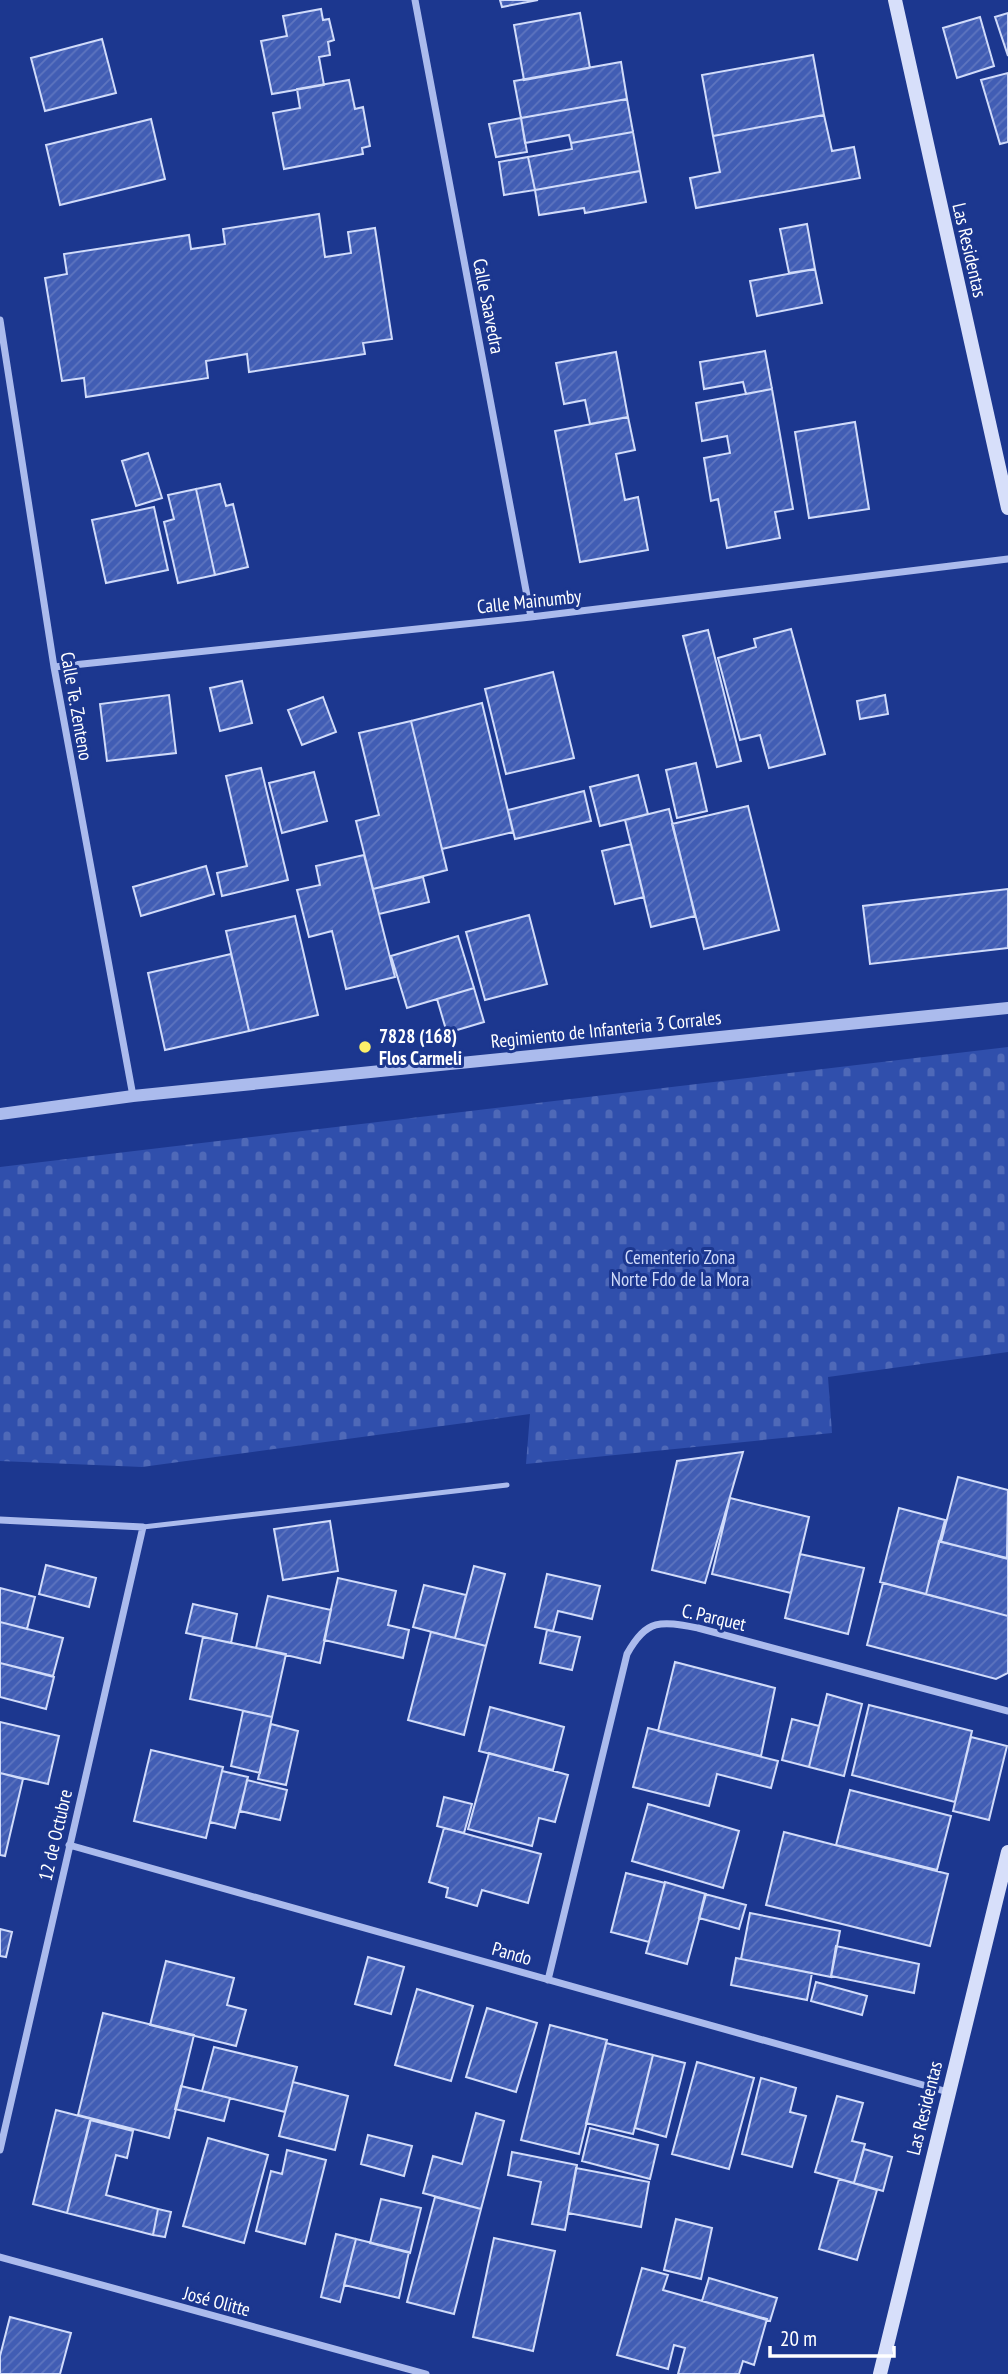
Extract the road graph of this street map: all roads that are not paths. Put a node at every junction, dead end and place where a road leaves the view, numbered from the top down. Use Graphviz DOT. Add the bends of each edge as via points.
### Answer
graph roads {
  1 [pos="415,0"];
  2 [pos="895,0"];
  3 [pos="0,320"];
  4 [pos="1008,508"];
  5 [pos="1008,559"];
  6 [pos="531,617"];
  7 [pos="54,667"];
  8 [pos="1008,1008"];
  9 [pos="133,1096"];
  10 [pos="0,1114"];
  11 [pos="507,1485"];
  12 [pos="0,1520"];
  13 [pos="143,1527"];
  14 [pos="1008,1711"];
  15 [pos="69,1845"];
  16 [pos="1008,1852"];
  17 [pos="548,1979"];
  18 [pos="948,2092"];
  19 [pos="0,2150"];
  20 [pos="0,2258"];
  21 [pos="426,2374"];
  22 [pos="880,2374"];
  1 -- 6 [label="street, Calle Saavedra"];
  2 -- 4 [label="main road, Las Residentas"];
  3 -- 7 [label="street, Calle Te. Zenteno"];
  5 -- 6 [label="street, Calle Mainumby"];
  6 -- 7 [label="street, Calle Mainumby"];
  7 -- 9 [label="street, Calle Te. Zenteno"];
  8 -- 9 [label="street, Regimiento de Infanteria 3 Corrales"];
  9 -- 10 [label="street, Regimiento de Infanteria 3 Corrales"];
  11 -- 13 [label="lane"];
  12 -- 13 [label="street"];
  13 -- 15 [label="street, 12 de Octubre"];
  14 -- 17 [label="street, C. Parquet" via="698,1628 668,1622 647,1628 627,1654"];
  15 -- 17 [label="street, Pando"];
  15 -- 19 [label="street, 12 de Octubre"];
  16 -- 18 [label="main road, Las Residentas"];
  17 -- 18 [label="street, Pando"];
  18 -- 22 [label="main road, Las Residentas"];
  20 -- 21 [label="street, José Olitte"];
}
